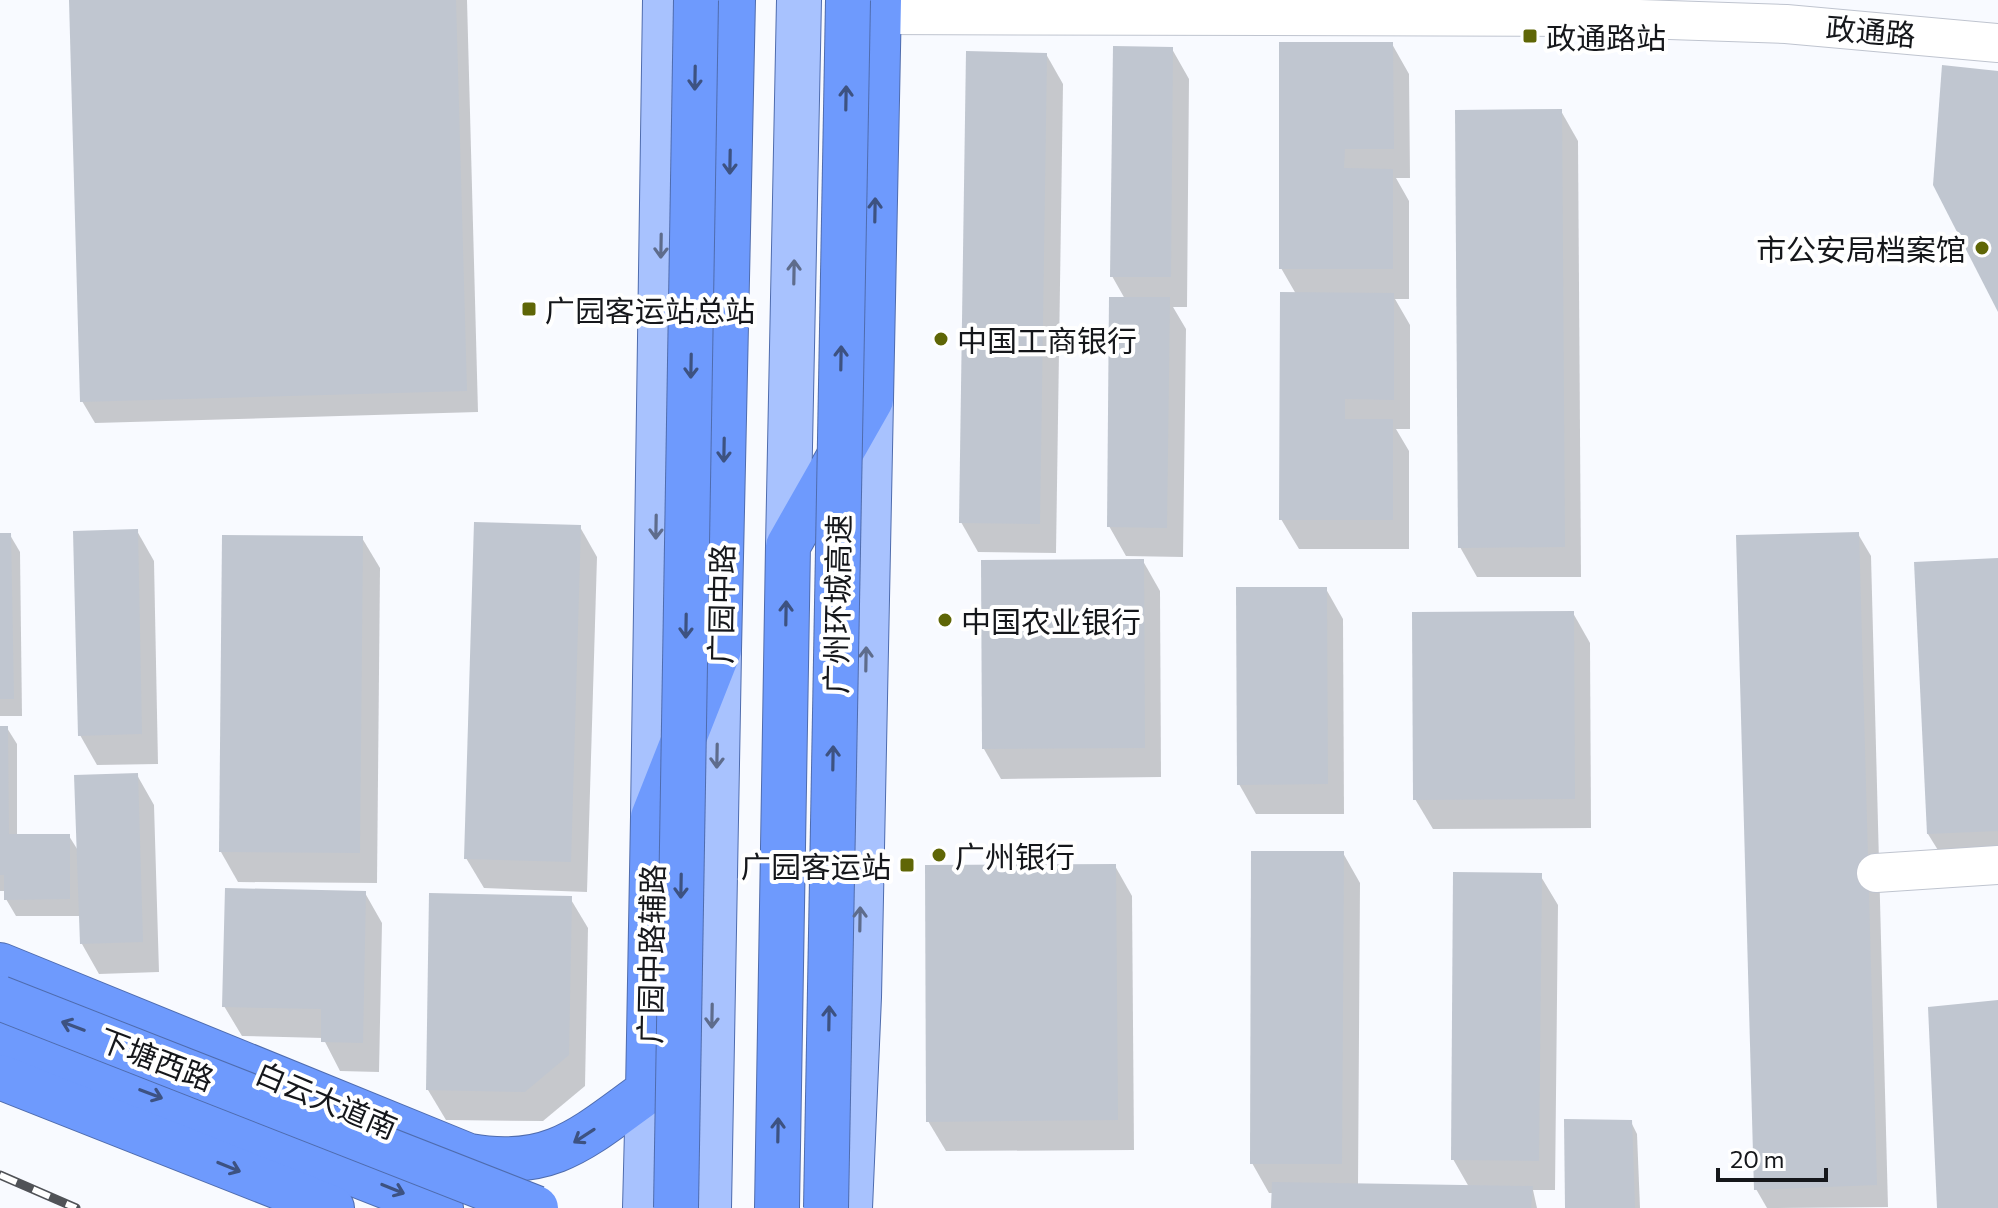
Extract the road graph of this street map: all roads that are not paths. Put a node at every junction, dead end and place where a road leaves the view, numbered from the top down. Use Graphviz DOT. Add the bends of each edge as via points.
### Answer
graph roads {
  1 [pos="665,0"];
  2 [pos="696,0"];
  3 [pos="733,0"];
  4 [pos="799,0"];
  5 [pos="822,0"];
  6 [pos="869,5"];
  7 [pos="1998,43"];
  8 [pos="799,50"];
  9 [pos="871,400"];
  10 [pos="788,546"];
  11 [pos="719,650"];
  12 [pos="653,817"];
  13 [pos="781,859"];
  14 [pos="1998,865"];
  15 [pos="1876,873"];
  16 [pos="0,965"];
  17 [pos="859,997"];
  18 [pos="0,998"];
  19 [pos="0,1035"];
  20 [pos="0,1077"];
  21 [pos="648,1091"];
  22 [pos="451,1151"];
  23 [pos="332,1208"];
  24 [pos="441,1208"];
  25 [pos="466,1208"];
  26 [pos="536,1208"];
  27 [pos="645,1208"];
  28 [pos="676,1208"];
  29 [pos="709,1208"];
  30 [pos="777,1208"];
  31 [pos="826,1208"];
  32 [pos="850,1208"];
  1 -- 12 [label="main road, one-way"];
  2 -- 28 [label="highway, one-way, bridge"];
  3 -- 11 [label="highway, 广园中路, one-way"];
  4 -- 8 [label="main road"];
  5 -- 8 [label="main road"];
  6 -- 7 [label="street, 政通路" via="1581,17 1816,26"];
  9 -- 6 [label="highway, one-way"];
  31 -- 6 [label="highway, 广州环城高速, one-way, bridge"];
  10 -- 8 [label="main road, one-way"];
  9 -- 10 [label="highway"];
  17 -- 9 [label="main road, one-way"];
  13 -- 10 [label="highway, one-way"];
  11 -- 12 [label="highway"];
  11 -- 29 [label="main road, 广园中路, one-way"];
  12 -- 21 [label="highway, 广园中路辅路"];
  13 -- 17 [label="main road"];
  30 -- 13 [label="highway, one-way"];
  14 -- 15 [label="street"];
  16 -- 22 [label="highway, 白云大道南"];
  17 -- 32 [label="main road"];
  26 -- 18 [label="highway, 下塘西路, one-way, bridge"];
  19 -- 24 [label="highway, 下塘西路, one-way"];
  20 -- 23 [label="highway, one-way"];
  21 -- 22 [label="highway, 白云大道南, one-way" via="553,1155 495,1161"];
  21 -- 27 [label="main road"];
  22 -- 25 [label="highway" via="467,1183"];
}
